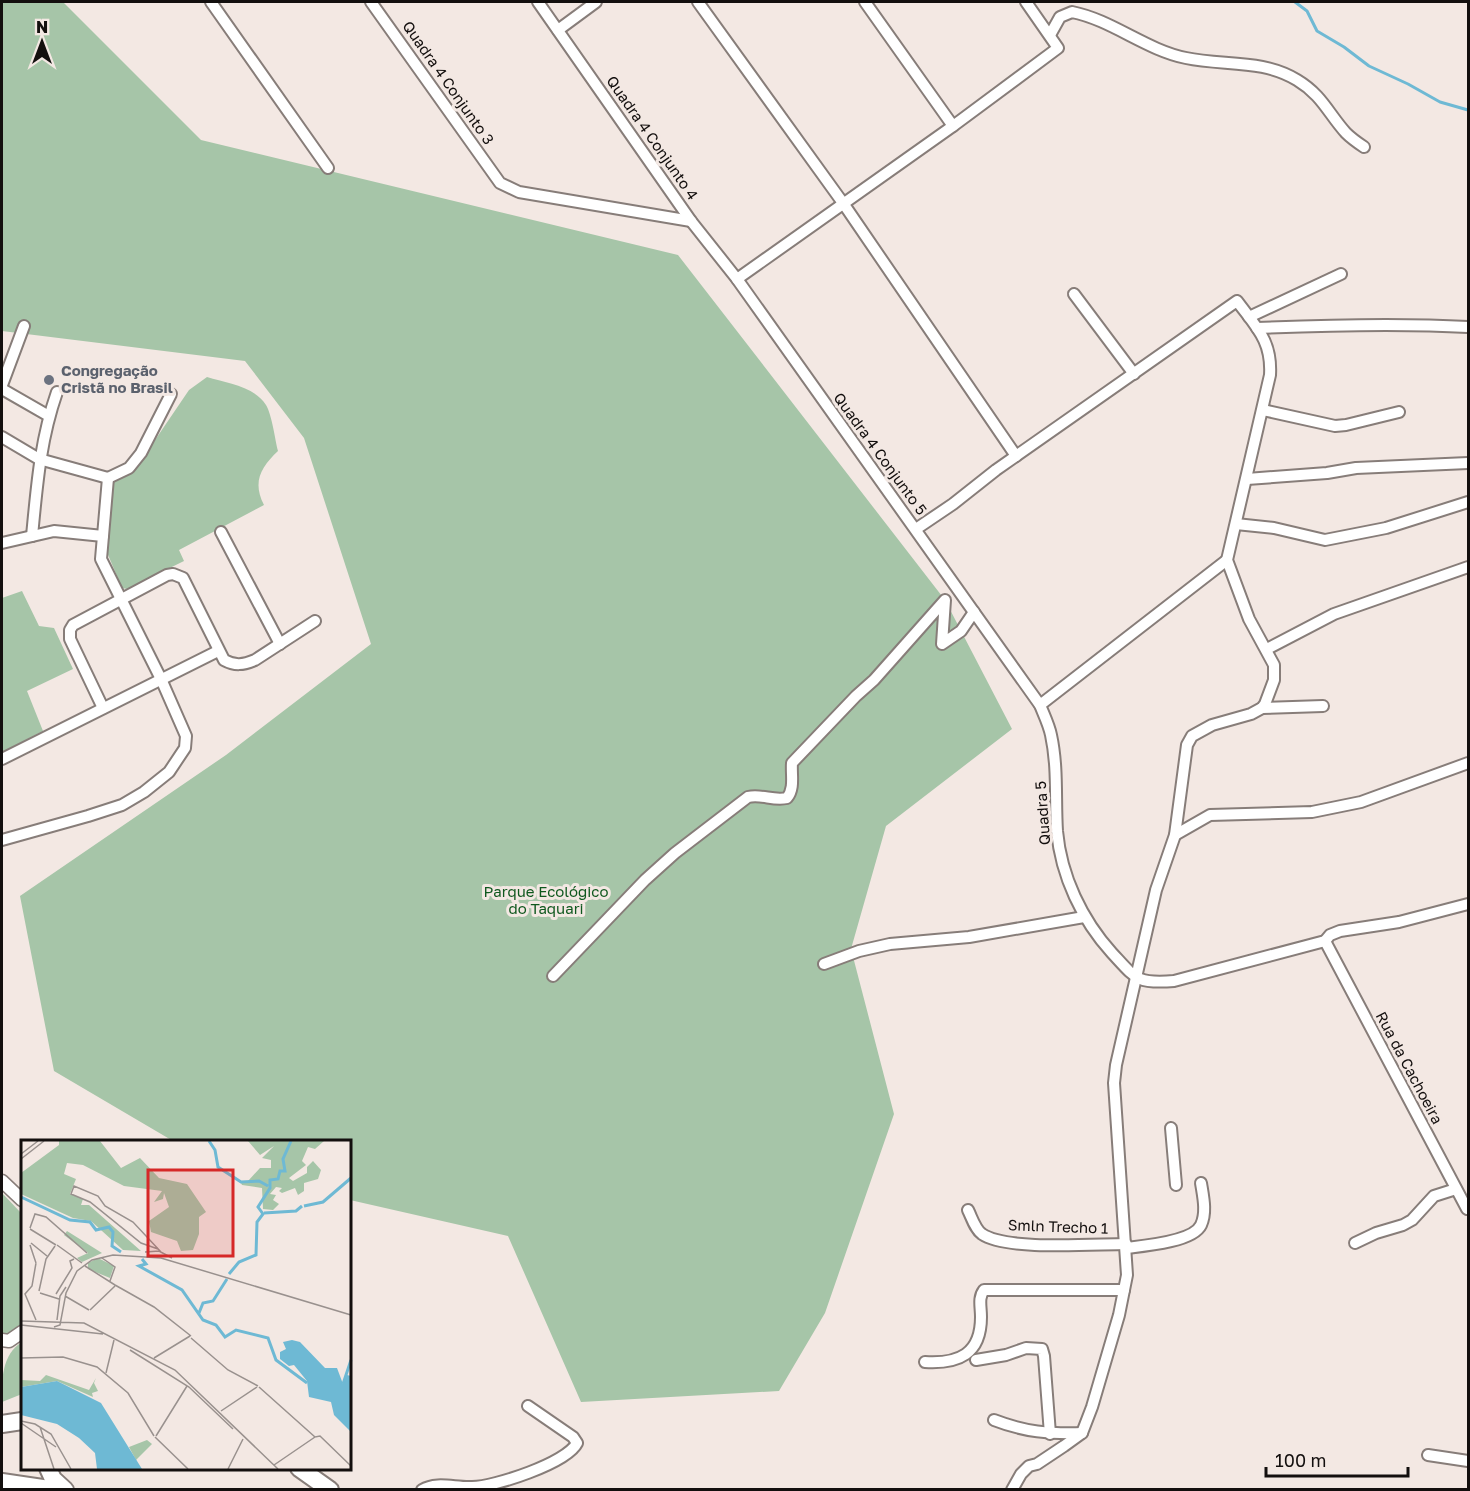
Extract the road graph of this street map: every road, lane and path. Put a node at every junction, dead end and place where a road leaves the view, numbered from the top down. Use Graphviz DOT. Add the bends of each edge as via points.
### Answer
graph roads {
  1 [pos="210,2"];
  2 [pos="371,2"];
  3 [pos="538,2"];
  4 [pos="596,2"];
  5 [pos="698,2"];
  6 [pos="865,2"];
  7 [pos="1026,2"];
  8 [pos="558,30"];
  9 [pos="1050,35"];
  10 [pos="953,126"];
  11 [pos="1364,147"];
  12 [pos="328,168"];
  13 [pos="500,183"];
  14 [pos="843,202"];
  15 [pos="691,221"];
  16 [pos="1341,274"];
  17 [pos="737,279"];
  18 [pos="1074,294"];
  19 [pos="1249,317"];
  20 [pos="24,326"];
  21 [pos="1468,327"];
  22 [pos="1257,328"];
  23 [pos="1134,374"];
  24 [pos="2,387"];
  25 [pos="57,392"];
  26 [pos="171,394"];
  27 [pos="1263,410"];
  28 [pos="1399,412"];
  29 [pos="49,416"];
  30 [pos="2,437"];
  31 [pos="1016,456"];
  32 [pos="39,459"];
  33 [pos="1468,463"];
  34 [pos="108,478"];
  35 [pos="1247,479"];
  36 [pos="1468,502"];
  37 [pos="1236,524"];
  38 [pos="916,529"];
  39 [pos="221,532"];
  40 [pos="32,536"];
  41 [pos="103,536"];
  42 [pos="2,543"];
  43 [pos="1227,560"];
  44 [pos="1468,567"];
  45 [pos="120,600"];
  46 [pos="974,612"];
  47 [pos="315,621"];
  48 [pos="280,644"];
  49 [pos="1267,649"];
  50 [pos="218,651"];
  51 [pos="161,679"];
  52 [pos="1040,705"];
  53 [pos="1323,706"];
  54 [pos="103,708"];
  55 [pos="1262,708"];
  56 [pos="2,759"];
  57 [pos="1468,763"];
  58 [pos="1175,836"];
  59 [pos="2,840"];
  60 [pos="1468,903"];
  61 [pos="1084,917"];
  62 [pos="1325,941"];
  63 [pos="824,964"];
  64 [pos="553,976"];
  65 [pos="1135,979"];
  66 [pos="1171,1128"];
  67 [pos="2,1181"];
  68 [pos="1201,1183"];
  69 [pos="1176,1185"];
  70 [pos="1456,1190"];
  71 [pos="21,1199"];
  72 [pos="1467,1209"];
  73 [pos="968,1210"];
  74 [pos="1355,1243"];
  75 [pos="1126,1246"];
  76 [pos="1124,1290"];
  77 [pos="21,1333"];
  78 [pos="2,1340"];
  79 [pos="976,1360"];
  80 [pos="925,1362"];
  81 [pos="528,1406"];
  82 [pos="994,1420"];
  83 [pos="21,1421"];
  84 [pos="2,1424"];
  85 [pos="1082,1433"];
  86 [pos="1050,1434"];
  87 [pos="1428,1455"];
  88 [pos="1468,1461"];
  89 [pos="49,1470"];
  90 [pos="300,1470"];
  91 [pos="301,1470"];
  92 [pos="2,1482"];
  93 [pos="56,1490"];
  94 [pos="65,1490"];
  95 [pos="312,1490"];
  96 [pos="330,1490"];
  97 [pos="422,1490"];
  98 [pos="1012,1490"];
  1 -- 12 [label="street"];
  2 -- 13 [label="street, Quadra 4 Conjunto 3"];
  3 -- 8 [label="street, Quadra 4 Conjunto 4"];
  4 -- 8 [label="street"];
  5 -- 14 [label="street"];
  6 -- 10 [label="street"];
  7 -- 9 [label="street"];
  8 -- 15 [label="street, Quadra 4 Conjunto 4"];
  9 -- 10 [label="street" via="1058,48"];
  9 -- 11 [label="street" via="1060,17 1072,12 1186,58 1281,71 1314,91 1347,133"];
  10 -- 14 [label="street"];
  13 -- 15 [label="street, Quadra 4 Conjunto 4" via="519,192"];
  14 -- 17 [label="street"];
  14 -- 31 [label="street"];
  15 -- 17 [label="street, Quadra 4 Conjunto 5"];
  16 -- 19 [label="street"];
  17 -- 38 [label="street, Quadra 4 Conjunto 5"];
  18 -- 23 [label="street"];
  19 -- 22 [label="street"];
  19 -- 23 [label="street, Quadra 4 Conjunto 5" via="1238,301"];
  20 -- 24 [label="street"];
  21 -- 22 [label="street" via="1356,324"];
  22 -- 27 [label="street" via="1267,342 1271,363"];
  23 -- 31 [label="street, Quadra 4 Conjunto 5"];
  24 -- 29 [label="street"];
  25 -- 29 [label="street"];
  26 -- 34 [label="street" via="141,453 129,468"];
  27 -- 28 [label="street" via="1335,426"];
  27 -- 35 [label="street"];
  29 -- 32 [label="street"];
  30 -- 32 [label="street"];
  31 -- 38 [label="street, Quadra 4 Conjunto 5"];
  32 -- 34 [label="street"];
  32 -- 40 [label="street"];
  33 -- 35 [label="street" via="1356,468"];
  34 -- 41 [label="street"];
  35 -- 37 [label="street"];
  36 -- 37 [label="street" via="1386,528 1325,540"];
  37 -- 43 [label="street"];
  38 -- 46 [label="street, Quadra 5"];
  39 -- 48 [label="street"];
  40 -- 41 [label="street" via="54,531"];
  40 -- 42 [label="street"];
  41 -- 45 [label="street" via="101,559"];
  43 -- 49 [label="street" via="1249,619"];
  43 -- 52 [label="street"];
  44 -- 49 [label="street" via="1334,614"];
  45 -- 50 [label="street" via="167,575 179,575 187,584"];
  45 -- 51 [label="street"];
  45 -- 54 [label="street" via="70,630 70,639"];
  46 -- 52 [label="street, Quadra 5"];
  46 -- 64 [label="street" via="961,631 942,644 945,600 792,763 792,786 787,798 748,797 645,880"];
  47 -- 48 [label="street"];
  48 -- 50 [label="street" via="244,664 224,660"];
  49 -- 55 [label="street" via="1274,672"];
  50 -- 51 [label="street"];
  51 -- 54 [label="street"];
  51 -- 59 [label="street" via="186,736 185,748 169,772 122,805"];
  52 -- 61 [label="street, Quadra 5" via="1051,735 1060,849"];
  53 -- 55 [label="street"];
  54 -- 56 [label="street"];
  55 -- 58 [label="street" via="1192,736 1184,758"];
  57 -- 58 [label="street" via="1361,802 1312,812 1210,815"];
  58 -- 65 [label="street" via="1156,890"];
  60 -- 62 [label="street" via="1399,922 1340,931"];
  61 -- 63 [label="street" via="969,937 890,944"];
  61 -- 65 [label="street, Quadra 5"];
  62 -- 65 [label="street" via="1174,981"];
  62 -- 70 [label="street, Rua da Cachoeira"];
  65 -- 75 [label="street" via="1114,1083"];
  66 -- 69 [label="street"];
  67 -- 71 [label="street"];
  68 -- 75 [label="street, Smln Trecho 1" via="1204,1207 1199,1229 1168,1242"];
  70 -- 72 [label="street, Rua da Cachoeira"];
  70 -- 74 [label="street" via="1434,1196 1403,1225"];
  73 -- 75 [label="street, Smln Trecho 1" via="984,1235 1012,1243"];
  75 -- 76 [label="street"];
  76 -- 80 [label="street" via="984,1290 980,1297 981,1334 977,1342 952,1362"];
  76 -- 85 [label="street"];
  77 -- 78 [label="street" via="9,1341"];
  79 -- 86 [label="street" via="1026,1348 1042,1349"];
  81 -- 97 [label="street" via="573,1437 577,1443 573,1450 546,1465 496,1483 430,1486"];
  82 -- 86 [label="street"];
  83 -- 84 [label="main road"];
  85 -- 86 [label="street"];
  85 -- 98 [label="street" via="1029,1466"];
  87 -- 88 [label="street"];
  89 -- 94 [label="main road"];
  90 -- 95 [label="main road"];
  91 -- 96 [label="main road"];
  92 -- 93 [label="main road"];
}
